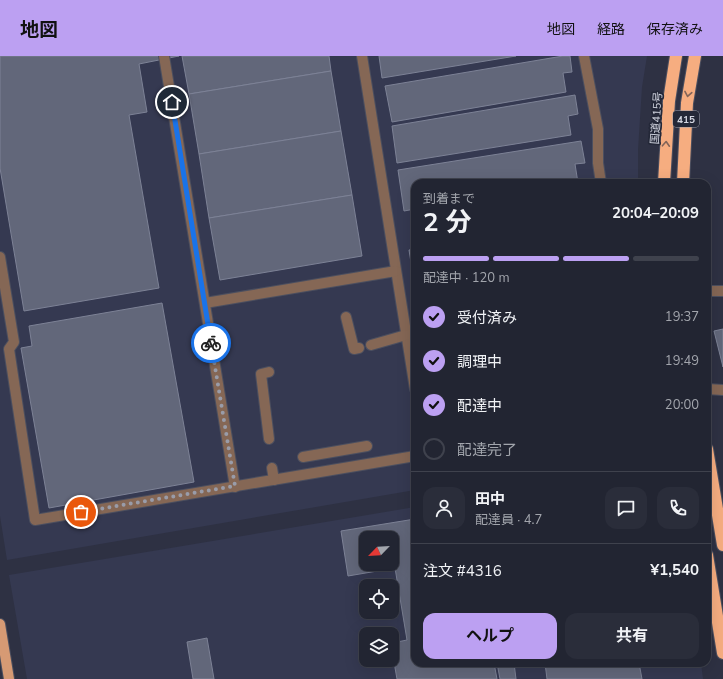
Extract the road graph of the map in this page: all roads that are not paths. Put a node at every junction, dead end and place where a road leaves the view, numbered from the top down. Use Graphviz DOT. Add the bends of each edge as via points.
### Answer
graph roads {
  1 [pos="164,56"];
  2 [pos="362,56"];
  3 [pos="584,56"];
  4 [pos="676,56"];
  5 [pos="695,56"];
  6 [pos="600,179"];
  7 [pos="664,179"];
  8 [pos="683,179"];
  9 [pos="0,257"];
  10 [pos="396,271"];
  11 [pos="711,291"];
  12 [pos="723,291"];
  13 [pos="205,303"];
  14 [pos="346,317"];
  15 [pos="406,335"];
  16 [pos="370,345"];
  17 [pos="359,348"];
  18 [pos="411,365"];
  19 [pos="268,372"];
  20 [pos="711,389"];
  21 [pos="723,390"];
  22 [pos="269,439"];
  23 [pos="367,446"];
  24 [pos="303,457"];
  25 [pos="411,457"];
  26 [pos="272,468"];
  27 [pos="711,473"];
  28 [pos="274,480"];
  29 [pos="235,486"];
  30 [pos="723,545"];
  31 [pos="711,580"];
  32 [pos="0,624"];
  33 [pos="723,653"];
  34 [pos="9,679"];
  1 -- 13 [label="street"];
  2 -- 10 [label="street"];
  3 -- 6 [label="street" via="598,129"];
  7 -- 4 [label="highway, 国道415号 / 415, one-way" via="669,101"];
  5 -- 8 [label="highway, 415, one-way" via="687,103"];
  9 -- 29 [label="street" via="14,342 9,349 35,520"];
  10 -- 13 [label="street"];
  10 -- 15 [label="street"];
  11 -- 12 [label="street"];
  13 -- 29 [label="street"];
  14 -- 17 [label="street" via="354,350"];
  15 -- 16 [label="street"];
  15 -- 18 [label="street"];
  19 -- 22 [label="street" via="261,374"];
  20 -- 21 [label="street"];
  23 -- 24 [label="street"];
  25 -- 28 [label="street"];
  26 -- 28 [label="street"];
  27 -- 30 [label="highway"];
  28 -- 29 [label="street"];
  31 -- 33 [label="highway"];
  32 -- 34 [label="main road"];
}
